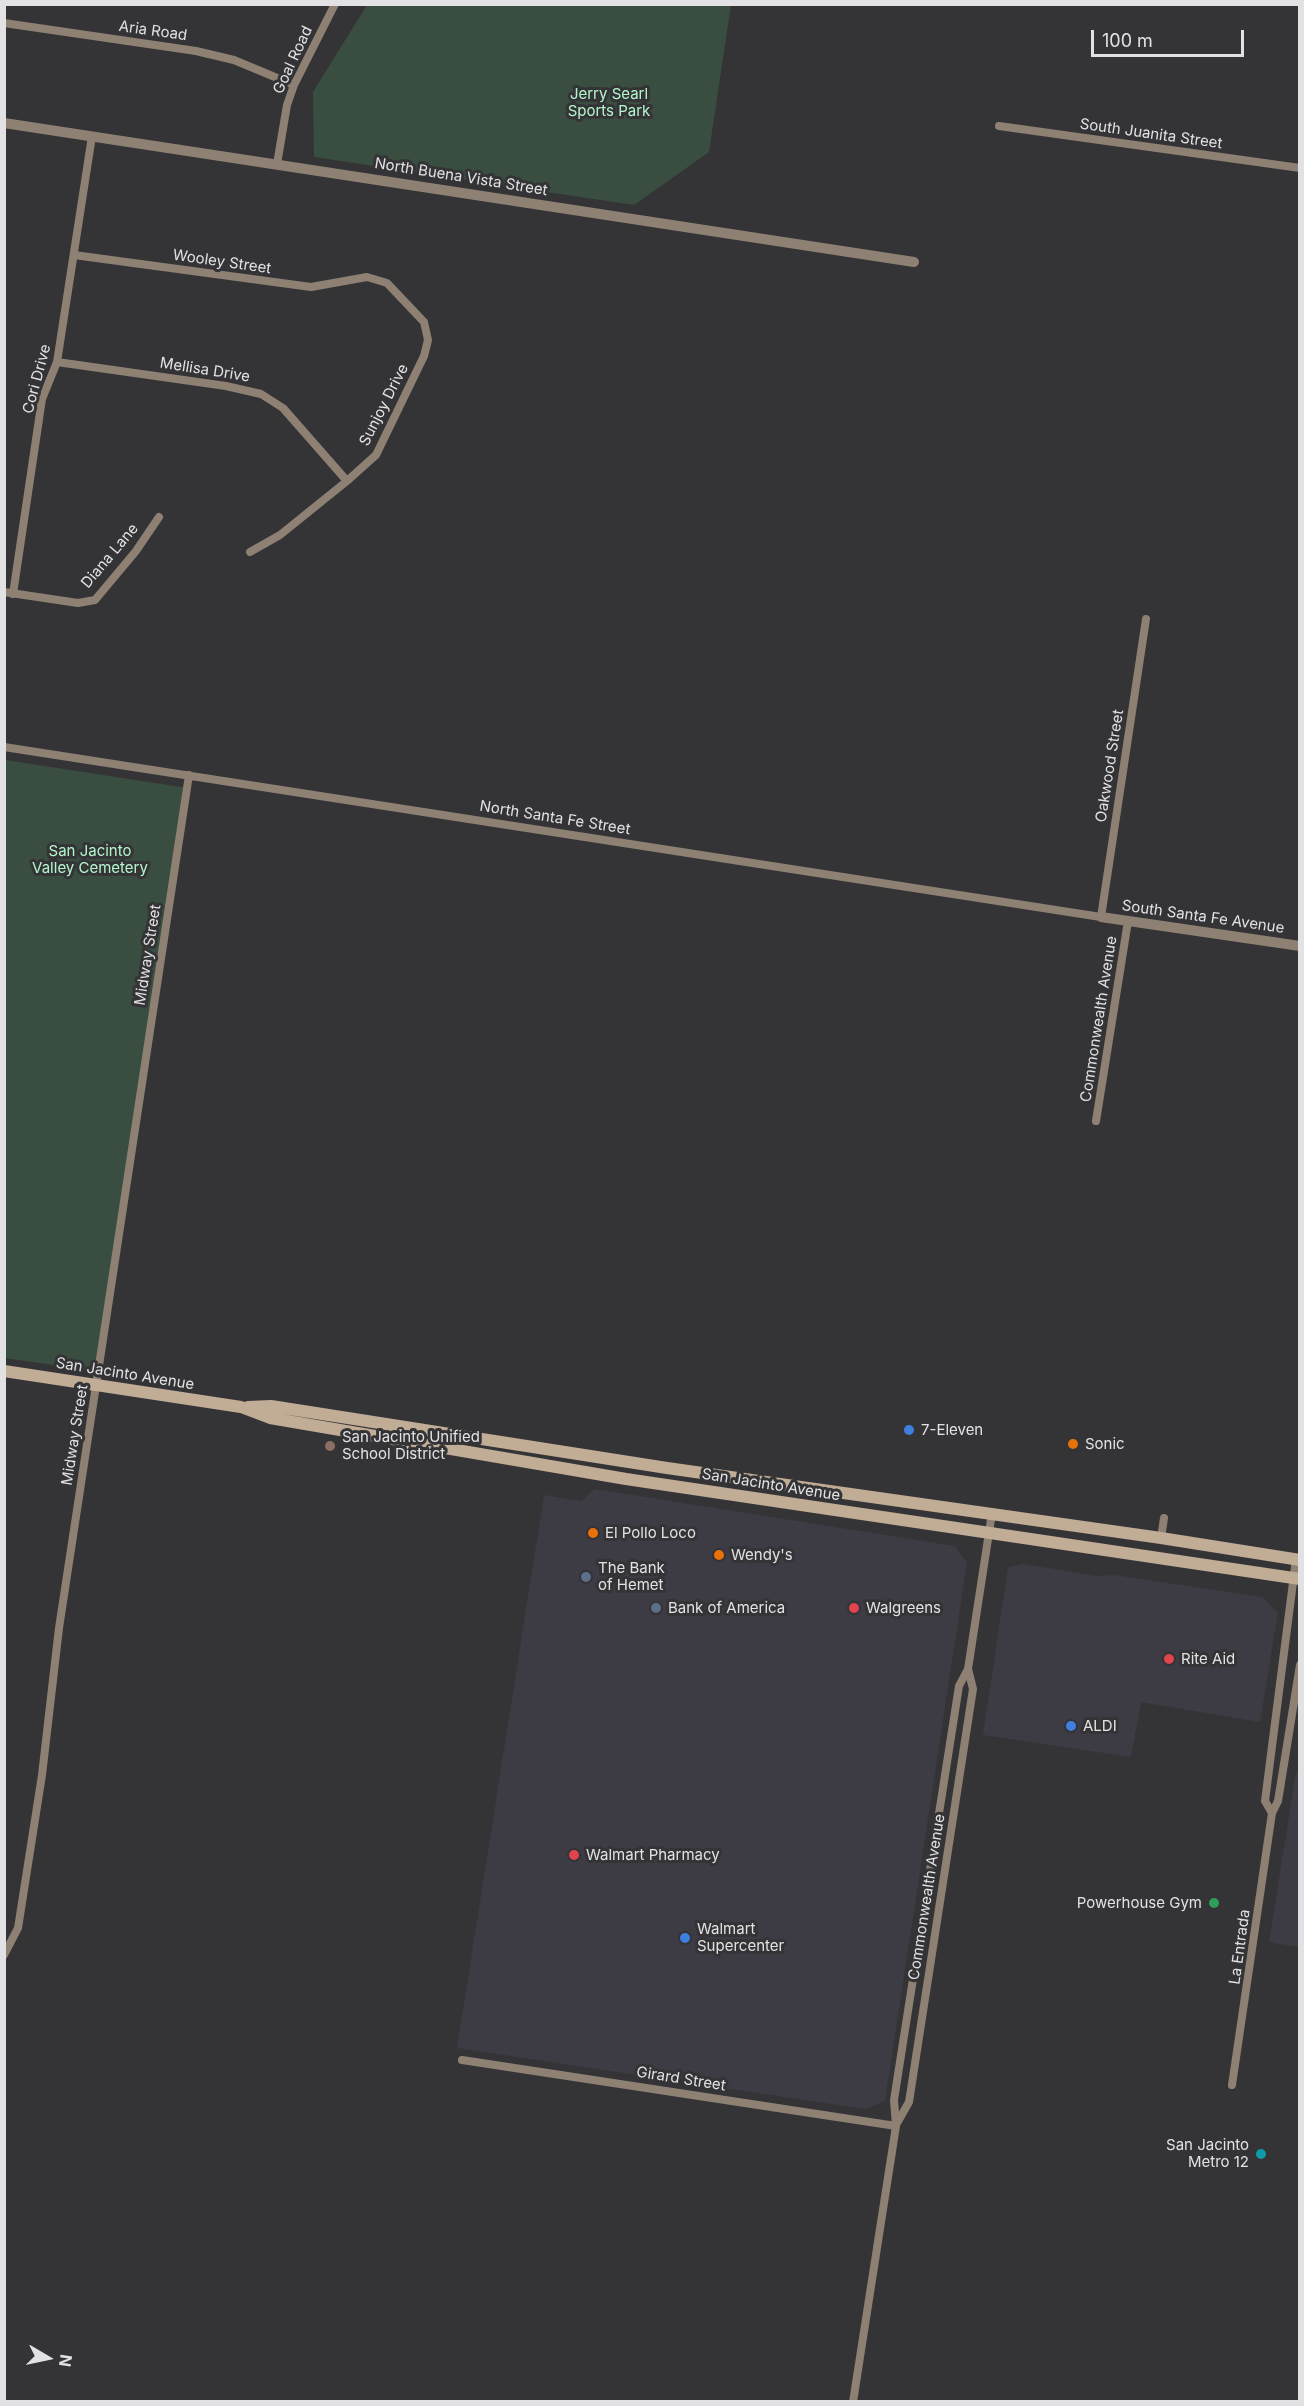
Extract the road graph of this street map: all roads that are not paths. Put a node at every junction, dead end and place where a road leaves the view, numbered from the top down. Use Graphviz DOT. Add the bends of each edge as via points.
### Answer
graph roads {
  1 [pos="335,4"];
  2 [pos="4,23"];
  3 [pos="294,85"];
  4 [pos="4,123"];
  5 [pos="999,126"];
  6 [pos="92,136"];
  7 [pos="277,164"];
  8 [pos="1299,168"];
  9 [pos="74,255"];
  10 [pos="914,262"];
  11 [pos="367,277"];
  12 [pos="57,362"];
  13 [pos="347,481"];
  14 [pos="159,517"];
  15 [pos="250,552"];
  16 [pos="9,593"];
  17 [pos="1146,619"];
  18 [pos="4,747"];
  19 [pos="189,775"];
  20 [pos="1101,917"];
  21 [pos="1128,921"];
  22 [pos="1299,946"];
  23 [pos="1096,1121"];
  24 [pos="4,1371"];
  25 [pos="96,1385"];
  26 [pos="241,1407"];
  27 [pos="846,1493"];
  28 [pos="751,1498"];
  29 [pos="992,1514"];
  30 [pos="1164,1518"];
  31 [pos="990,1533"];
  32 [pos="1161,1538"];
  33 [pos="1298,1560"];
  34 [pos="1296,1579"];
  35 [pos="1299,1665"];
  36 [pos="968,1669"];
  37 [pos="1272,1813"];
  38 [pos="4,1955"];
  39 [pos="462,2060"];
  40 [pos="1232,2085"];
  41 [pos="896,2126"];
  42 [pos="853,2402"];
  1 -- 3 [label="street, Goal Road"];
  2 -- 3 [label="street, Aria Road" via="196,51 234,60"];
  3 -- 7 [label="street, Goal Road"];
  4 -- 6 [label="street, North Buena Vista Street"];
  5 -- 8 [label="street, South Juanita Street"];
  6 -- 7 [label="street, North Buena Vista Street"];
  6 -- 9 [label="street, Cori Drive"];
  7 -- 10 [label="street, North Buena Vista Street"];
  9 -- 11 [label="street, Wooley Street" via="311,287"];
  9 -- 12 [label="street, Cori Drive"];
  11 -- 13 [label="street, Sunjoy Drive" via="387,283 424,322 428,340 376,455"];
  12 -- 13 [label="street, Mellisa Drive" via="261,394 283,408"];
  12 -- 16 [label="street, Cori Drive" via="42,399"];
  13 -- 15 [label="street, Sunjoy Drive" via="280,535"];
  14 -- 16 [label="street, Diana Lane" via="94,600 78,603"];
  17 -- 20 [label="street, Oakwood Street"];
  18 -- 19 [label="street, North Santa Fe Street"];
  19 -- 20 [label="street, North Santa Fe Street"];
  19 -- 25 [label="street, Midway Street"];
  20 -- 21 [label="street, South Santa Fe Avenue"];
  21 -- 22 [label="street, South Santa Fe Avenue"];
  21 -- 23 [label="street, Commonwealth Avenue"];
  24 -- 25 [label="main road, San Jacinto Avenue"];
  25 -- 26 [label="main road, San Jacinto Avenue"];
  25 -- 38 [label="street, Midway Street" via="18,1928"];
  26 -- 27 [label="main road, San Jacinto Avenue" via="271,1406"];
  26 -- 28 [label="main road, San Jacinto Avenue" via="270,1418"];
  27 -- 28 [label="main road" via="831,1497 760,1488 754,1490"];
  27 -- 29 [label="main road, San Jacinto Avenue"];
  28 -- 31 [label="main road, San Jacinto Avenue"];
  29 -- 31 [label="street, Commonwealth Avenue"];
  29 -- 32 [label="main road, San Jacinto Avenue"];
  30 -- 32 [label="street"];
  31 -- 34 [label="main road, San Jacinto Avenue"];
  31 -- 36 [label="street, Commonwealth Avenue"];
  32 -- 33 [label="main road, San Jacinto Avenue"];
  33 -- 34 [label="street, La Entrada"];
  34 -- 37 [label="street, La Entrada" via="1285,1630 1265,1802"];
  35 -- 37 [label="street, La Entrada" via="1278,1802"];
  36 -- 41 [label="street, Commonwealth Avenue" via="959,1686 894,2100"];
  36 -- 41 [label="street, Commonwealth Avenue" via="973,1689 909,2102"];
  37 -- 40 [label="street, La Entrada"];
  39 -- 41 [label="street, Girard Street"];
  41 -- 42 [label="street, Commonwealth Avenue"];
}
